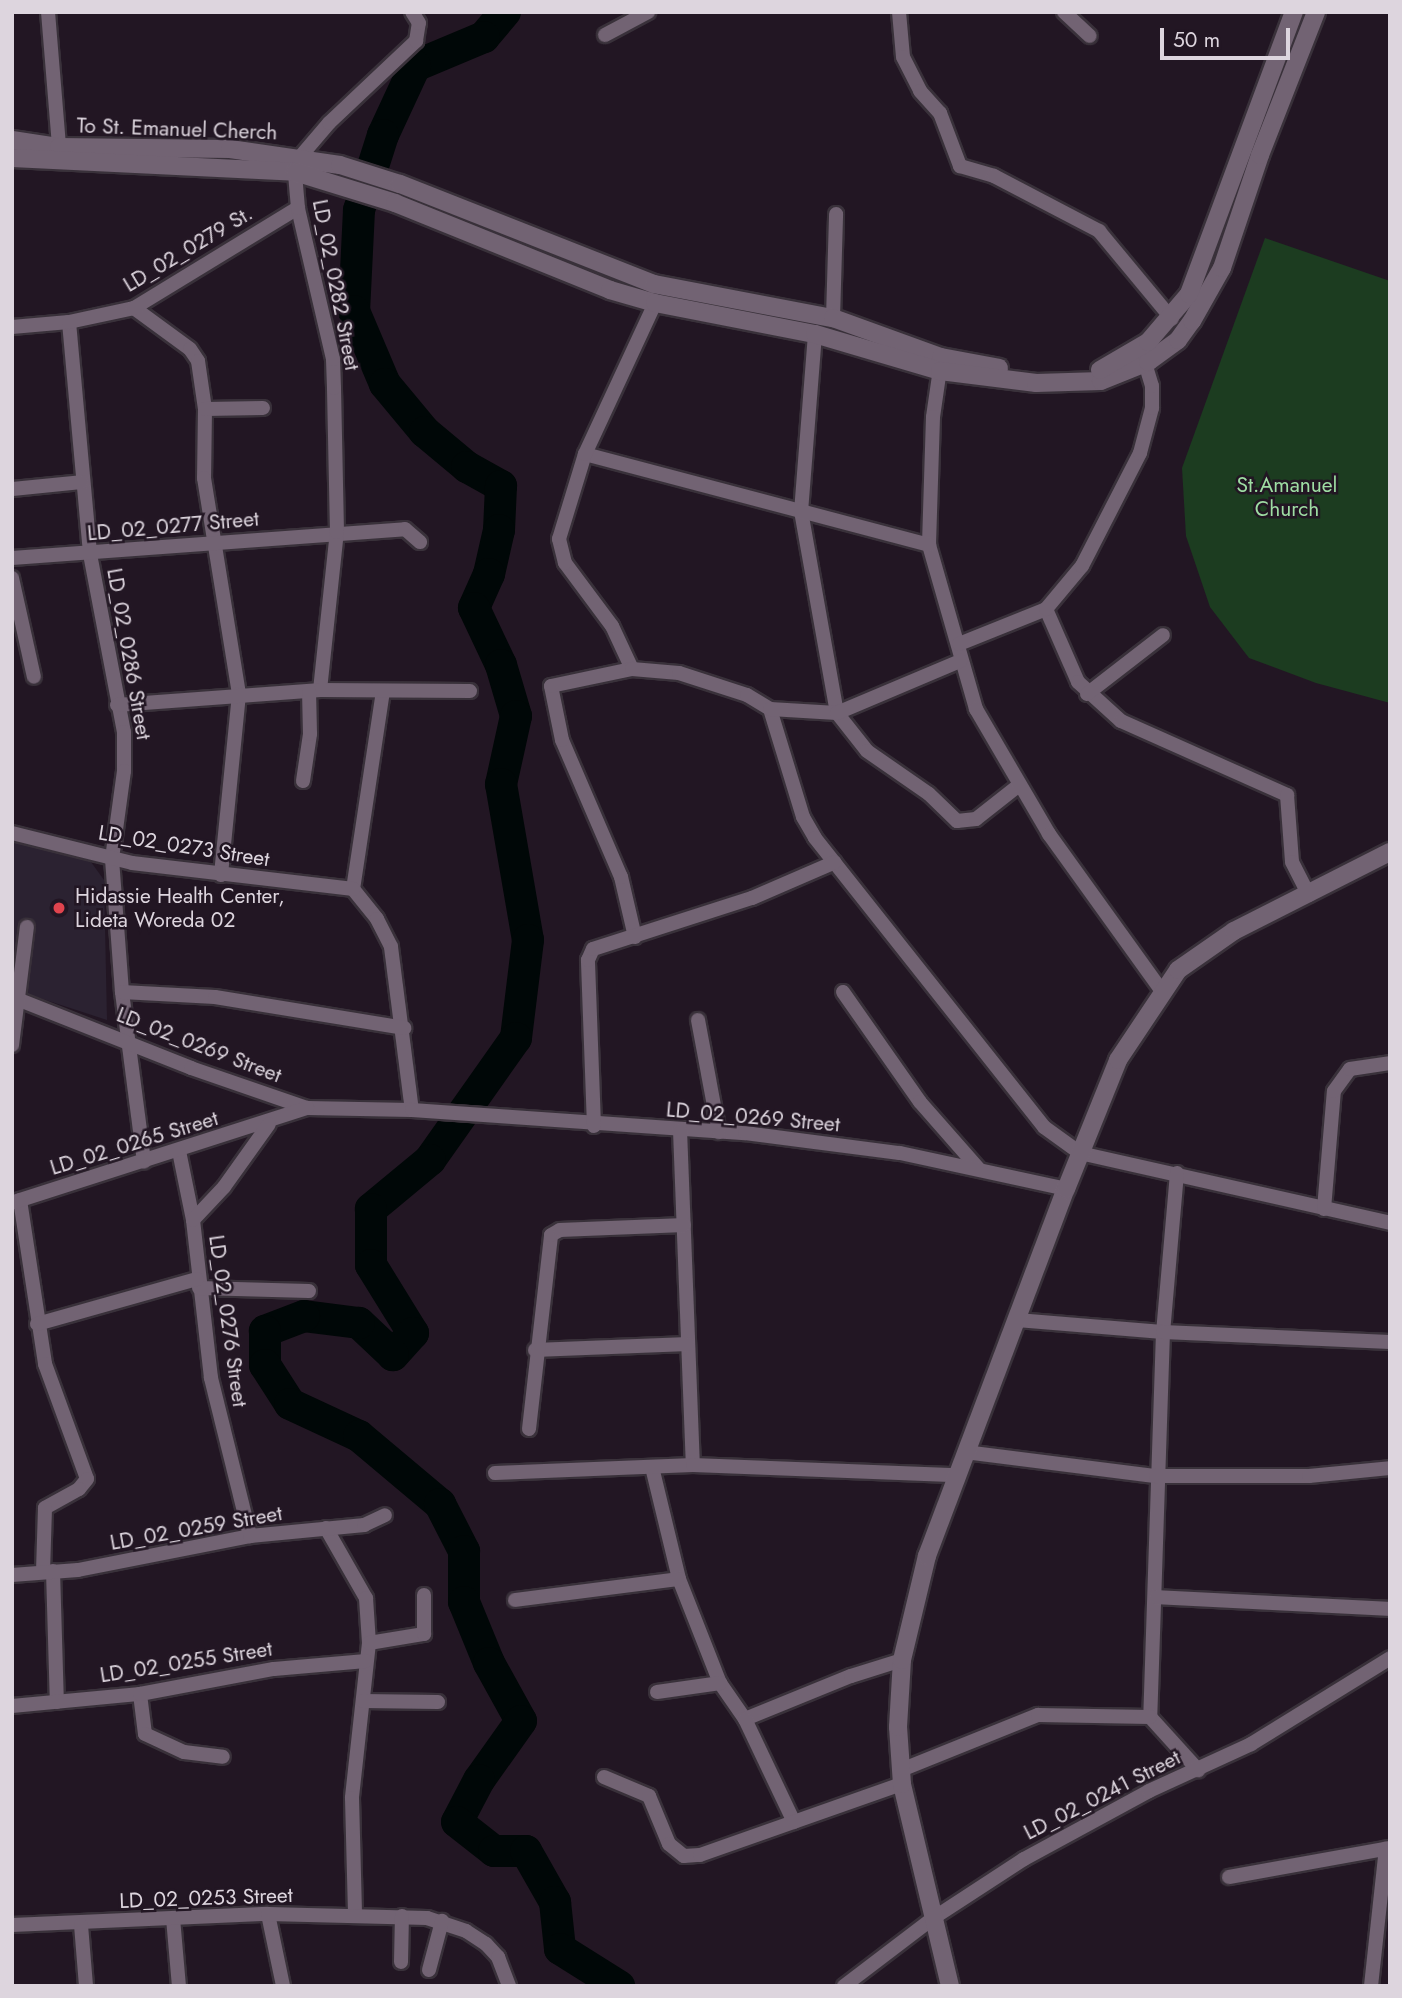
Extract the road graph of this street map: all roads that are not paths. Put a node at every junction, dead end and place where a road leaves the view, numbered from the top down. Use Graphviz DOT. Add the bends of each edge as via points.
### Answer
graph roads {
  1 [pos="48,12"];
  2 [pos="412,12"];
  3 [pos="648,12"];
  4 [pos="899,12"];
  5 [pos="1064,12"];
  6 [pos="1294,12"];
  7 [pos="1316,12"];
  8 [pos="605,35"];
  9 [pos="1090,36"];
  10 [pos="12,140"];
  11 [pos="59,147"];
  12 [pos="12,158"];
  13 [pos="297,165"];
  14 [pos="298,208"];
  15 [pos="836,214"];
  16 [pos="654,303"];
  17 [pos="134,308"];
  18 [pos="833,318"];
  19 [pos="1172,319"];
  20 [pos="69,323"];
  21 [pos="12,327"];
  22 [pos="815,334"];
  23 [pos="1144,356"];
  24 [pos="940,364"];
  25 [pos="264,408"];
  26 [pos="205,410"];
  27 [pos="585,454"];
  28 [pos="82,482"];
  29 [pos="12,489"];
  30 [pos="801,511"];
  31 [pos="337,532"];
  32 [pos="420,542"];
  33 [pos="929,545"];
  34 [pos="213,546"];
  35 [pos="90,554"];
  36 [pos="12,558"];
  37 [pos="12,578"];
  38 [pos="1046,609"];
  39 [pos="1163,635"];
  40 [pos="959,644"];
  41 [pos="960,660"];
  42 [pos="632,669"];
  43 [pos="34,677"];
  44 [pos="315,691"];
  45 [pos="383,691"];
  46 [pos="470,691"];
  47 [pos="239,694"];
  48 [pos="1087,694"];
  49 [pos="117,705"];
  50 [pos="770,709"];
  51 [pos="837,713"];
  52 [pos="303,781"];
  53 [pos="1020,786"];
  54 [pos="12,832"];
  55 [pos="1390,852"];
  56 [pos="112,859"];
  57 [pos="835,862"];
  58 [pos="221,875"];
  59 [pos="352,889"];
  60 [pos="1309,895"];
  61 [pos="27,927"];
  62 [pos="635,937"];
  63 [pos="1162,991"];
  64 [pos="122,992"];
  65 [pos="843,992"];
  66 [pos="15,998"];
  67 [pos="698,1020"];
  68 [pos="404,1028"];
  69 [pos="128,1042"];
  70 [pos="12,1045"];
  71 [pos="1390,1063"];
  72 [pos="307,1108"];
  73 [pos="412,1110"];
  74 [pos="269,1124"];
  75 [pos="594,1126"];
  76 [pos="680,1130"];
  77 [pos="719,1132"];
  78 [pos="179,1152"];
  79 [pos="1080,1153"];
  80 [pos="144,1161"];
  81 [pos="978,1168"];
  82 [pos="1177,1173"];
  83 [pos="1066,1189"];
  84 [pos="16,1201"];
  85 [pos="1324,1209"];
  86 [pos="193,1220"];
  87 [pos="1390,1223"];
  88 [pos="684,1225"];
  89 [pos="198,1283"];
  90 [pos="309,1291"];
  91 [pos="1017,1320"];
  92 [pos="37,1324"];
  93 [pos="1163,1332"];
  94 [pos="1390,1342"];
  95 [pos="688,1344"];
  96 [pos="536,1350"];
  97 [pos="528,1429"];
  98 [pos="965,1452"];
  99 [pos="693,1465"];
  100 [pos="652,1467"];
  101 [pos="1390,1468"];
  102 [pos="495,1473"];
  103 [pos="957,1475"];
  104 [pos="1156,1476"];
  105 [pos="386,1516"];
  106 [pos="327,1528"];
  107 [pos="250,1536"];
  108 [pos="48,1571"];
  109 [pos="12,1575"];
  110 [pos="679,1578"];
  111 [pos="424,1595"];
  112 [pos="1156,1597"];
  113 [pos="515,1600"];
  114 [pos="1390,1609"];
  115 [pos="369,1643"];
  116 [pos="1390,1658"];
  117 [pos="902,1660"];
  118 [pos="366,1661"];
  119 [pos="720,1683"];
  120 [pos="657,1692"];
  121 [pos="140,1694"];
  122 [pos="363,1701"];
  123 [pos="57,1702"];
  124 [pos="438,1702"];
  125 [pos="12,1706"];
  126 [pos="1150,1717"];
  127 [pos="745,1719"];
  128 [pos="223,1757"];
  129 [pos="1198,1770"];
  130 [pos="604,1777"];
  131 [pos="901,1777"];
  132 [pos="794,1822"];
  133 [pos="1388,1848"];
  134 [pos="1229,1877"];
  135 [pos="268,1914"];
  136 [pos="355,1916"];
  137 [pos="402,1916"];
  138 [pos="173,1918"];
  139 [pos="932,1919"];
  140 [pos="442,1921"];
  141 [pos="12,1925"];
  142 [pos="81,1925"];
  143 [pos="401,1962"];
  144 [pos="429,1970"];
  145 [pos="86,1986"];
  146 [pos="179,1986"];
  147 [pos="283,1986"];
  148 [pos="509,1986"];
  149 [pos="844,1986"];
  150 [pos="950,1986"];
  151 [pos="1371,1986"];
  1 -- 11 [label="street"];
  2 -- 13 [label="street" via="420,31 416,41"];
  3 -- 8 [label="street"];
  4 -- 19 [label="street" via="903,57 920,91 940,113 960,166 1029,193 1099,231"];
  5 -- 9 [label="street"];
  6 -- 19 [label="main road" via="1203,262"];
  7 -- 23 [label="main road" via="1222,268 1178,340"];
  10 -- 11 [label="main road, To St. Emanuel Cherch"];
  11 -- 13 [label="main road, To St. Emanuel Cherch" via="230,149"];
  12 -- 13 [label="main road, To St. Emanuel Cherch"];
  13 -- 14 [label="street, LD_02_0282 Street"];
  13 -- 16 [label="main road" via="610,290"];
  13 -- 18 [label="main road, To St. Emanuel Cherch" via="340,165 400,184 654,284"];
  14 -- 17 [label="street, LD_02_0279 St."];
  14 -- 31 [label="street, LD_02_0282 Street" via="333,359"];
  15 -- 18 [label="street"];
  16 -- 22 [label="main road"];
  16 -- 27 [label="street"];
  17 -- 20 [label="street, LD_02_0279 St."];
  17 -- 26 [label="street" via="190,349 198,361"];
  18 -- 24 [label="main road, To St. Emanuel Cherch"];
  19 -- 23 [label="main road"];
  20 -- 21 [label="street, LD_02_0279 St."];
  20 -- 28 [label="street, LD_02_0286 Street"];
  22 -- 24 [label="main road"];
  22 -- 30 [label="street"];
  23 -- 24 [label="main road" via="1084,372"];
  23 -- 38 [label="street" via="1152,408 1140,453 1083,566"];
  24 -- 33 [label="street" via="933,417"];
  25 -- 26 [label="street"];
  26 -- 34 [label="street" via="204,478"];
  27 -- 30 [label="street"];
  27 -- 42 [label="street" via="559,539 565,563 612,626"];
  28 -- 29 [label="street"];
  28 -- 35 [label="street, LD_02_0286 Street"];
  30 -- 33 [label="street"];
  30 -- 51 [label="street"];
  31 -- 32 [label="street" via="405,529"];
  31 -- 34 [label="street, LD_02_0277 Street"];
  31 -- 44 [label="street, LD_02_0282 Street"];
  33 -- 40 [label="street"];
  34 -- 35 [label="street, LD_02_0277 Street"];
  34 -- 47 [label="street"];
  35 -- 36 [label="street, LD_02_0277 Street"];
  35 -- 49 [label="street, LD_02_0286 Street"];
  37 -- 43 [label="street"];
  38 -- 40 [label="street"];
  38 -- 48 [label="street"];
  39 -- 48 [label="street"];
  40 -- 41 [label="street"];
  41 -- 51 [label="street"];
  41 -- 53 [label="street" via="976,709"];
  42 -- 50 [label="street" via="708,680"];
  42 -- 62 [label="street" via="551,686 562,740 621,877"];
  44 -- 45 [label="street"];
  44 -- 47 [label="street"];
  44 -- 52 [label="street, LD_02_0282 Street"];
  45 -- 46 [label="street"];
  45 -- 59 [label="street"];
  47 -- 49 [label="street"];
  47 -- 58 [label="street"];
  48 -- 60 [label="street" via="1121,721 1159,741 1287,795 1292,862"];
  49 -- 56 [label="street, LD_02_0286 Street" via="124,732 124,771"];
  50 -- 51 [label="street"];
  50 -- 57 [label="street" via="803,817"];
  51 -- 53 [label="street" via="867,751 929,794 957,821 976,819"];
  53 -- 63 [label="street"];
  54 -- 56 [label="street, LD_02_0273 Street"];
  55 -- 60 [label="main road"];
  56 -- 58 [label="street, LD_02_0273 Street"];
  56 -- 64 [label="street, LD_02_0286 Street"];
  57 -- 62 [label="street" via="774,889"];
  57 -- 79 [label="street" via="1044,1127"];
  58 -- 59 [label="street, LD_02_0273 Street"];
  59 -- 68 [label="street" via="377,919 391,947"];
  60 -- 63 [label="main road" via="1234,931 1178,970"];
  61 -- 66 [label="street"];
  62 -- 75 [label="street" via="602,943 588,960"];
  63 -- 79 [label="main road" via="1118,1060"];
  64 -- 68 [label="street" via="215,997"];
  64 -- 69 [label="street, LD_02_0286 Street"];
  65 -- 81 [label="street" via="920,1102"];
  66 -- 69 [label="street, LD_02_0269 Street"];
  66 -- 70 [label="street"];
  67 -- 77 [label="street"];
  68 -- 73 [label="street"];
  69 -- 72 [label="street, LD_02_0269 Street"];
  69 -- 80 [label="street, LD_02_0286 Street"];
  71 -- 85 [label="street" via="1350,1069 1334,1091"];
  72 -- 73 [label="street, LD_02_0269 Street"];
  72 -- 74 [label="street, LD_02_0265 Street"];
  73 -- 75 [label="street, LD_02_0269 Street"];
  74 -- 78 [label="street, LD_02_0265 Street"];
  74 -- 86 [label="street" via="224,1188"];
  75 -- 76 [label="street, LD_02_0269 Street"];
  76 -- 77 [label="street, LD_02_0269 Street"];
  76 -- 88 [label="street"];
  77 -- 81 [label="street, LD_02_0269 Street" via="839,1144"];
  78 -- 80 [label="street, LD_02_0265 Street"];
  78 -- 86 [label="street, LD_02_0276 Street"];
  79 -- 82 [label="street"];
  79 -- 83 [label="main road"];
  80 -- 84 [label="street, LD_02_0265 Street"];
  81 -- 83 [label="street, LD_02_0269 Street"];
  82 -- 85 [label="street"];
  82 -- 93 [label="street"];
  83 -- 91 [label="main road"];
  84 -- 92 [label="street"];
  85 -- 87 [label="street"];
  86 -- 89 [label="street, LD_02_0276 Street"];
  88 -- 95 [label="street"];
  88 -- 96 [label="street" via="560,1230 551,1235"];
  89 -- 90 [label="street"];
  89 -- 92 [label="street"];
  89 -- 107 [label="street, LD_02_0276 Street" via="211,1378"];
  91 -- 93 [label="street"];
  91 -- 98 [label="main road"];
  92 -- 108 [label="street" via="45,1364 87,1479 79,1489 44,1508"];
  93 -- 94 [label="street"];
  93 -- 104 [label="street"];
  95 -- 96 [label="street"];
  95 -- 99 [label="street"];
  96 -- 97 [label="street"];
  98 -- 103 [label="main road"];
  98 -- 104 [label="street"];
  99 -- 100 [label="street"];
  99 -- 103 [label="street"];
  100 -- 102 [label="street"];
  100 -- 110 [label="street"];
  101 -- 104 [label="street" via="1309,1476"];
  103 -- 117 [label="main road" via="919,1582"];
  104 -- 112 [label="street"];
  105 -- 106 [label="street, LD_02_0259 Street" via="364,1525"];
  106 -- 107 [label="street, LD_02_0259 Street"];
  106 -- 115 [label="street" via="366,1598"];
  107 -- 108 [label="street, LD_02_0259 Street" via="158,1556"];
  108 -- 109 [label="street, LD_02_0259 Street"];
  108 -- 123 [label="street"];
  110 -- 113 [label="street"];
  110 -- 119 [label="street"];
  111 -- 115 [label="street" via="424,1634"];
  112 -- 114 [label="street"];
  112 -- 126 [label="street"];
  115 -- 118 [label="street"];
  116 -- 129 [label="street, LD_02_0241 Street" via="1251,1744"];
  117 -- 127 [label="street"];
  117 -- 131 [label="main road"];
  118 -- 121 [label="street, LD_02_0255 Street" via="274,1669"];
  118 -- 122 [label="street"];
  119 -- 120 [label="street"];
  119 -- 127 [label="street"];
  121 -- 123 [label="street, LD_02_0255 Street"];
  121 -- 128 [label="street" via="145,1734 184,1752"];
  122 -- 124 [label="street"];
  122 -- 136 [label="street" via="352,1798"];
  123 -- 125 [label="street, LD_02_0255 Street"];
  126 -- 129 [label="street"];
  126 -- 131 [label="street" via="1038,1715"];
  127 -- 132 [label="street"];
  129 -- 139 [label="street, LD_02_0241 Street" via="1149,1791 1024,1859"];
  130 -- 132 [label="street" via="649,1796 669,1844 684,1856 700,1855"];
  131 -- 132 [label="street"];
  131 -- 139 [label="main road"];
  133 -- 134 [label="street"];
  133 -- 151 [label="street"];
  135 -- 136 [label="street, LD_02_0253 Street"];
  135 -- 138 [label="street, LD_02_0253 Street"];
  135 -- 147 [label="street"];
  136 -- 137 [label="street, LD_02_0253 Street"];
  137 -- 140 [label="street, LD_02_0253 Street"];
  137 -- 143 [label="street"];
  138 -- 142 [label="street, LD_02_0253 Street"];
  138 -- 146 [label="street"];
  139 -- 149 [label="street, LD_02_0241 Street"];
  139 -- 150 [label="main road"];
  140 -- 144 [label="street"];
  140 -- 148 [label="street, LD_02_0253 Street" via="486,1944 498,1957"];
  141 -- 142 [label="street, LD_02_0253 Street"];
  142 -- 145 [label="street"];
}
